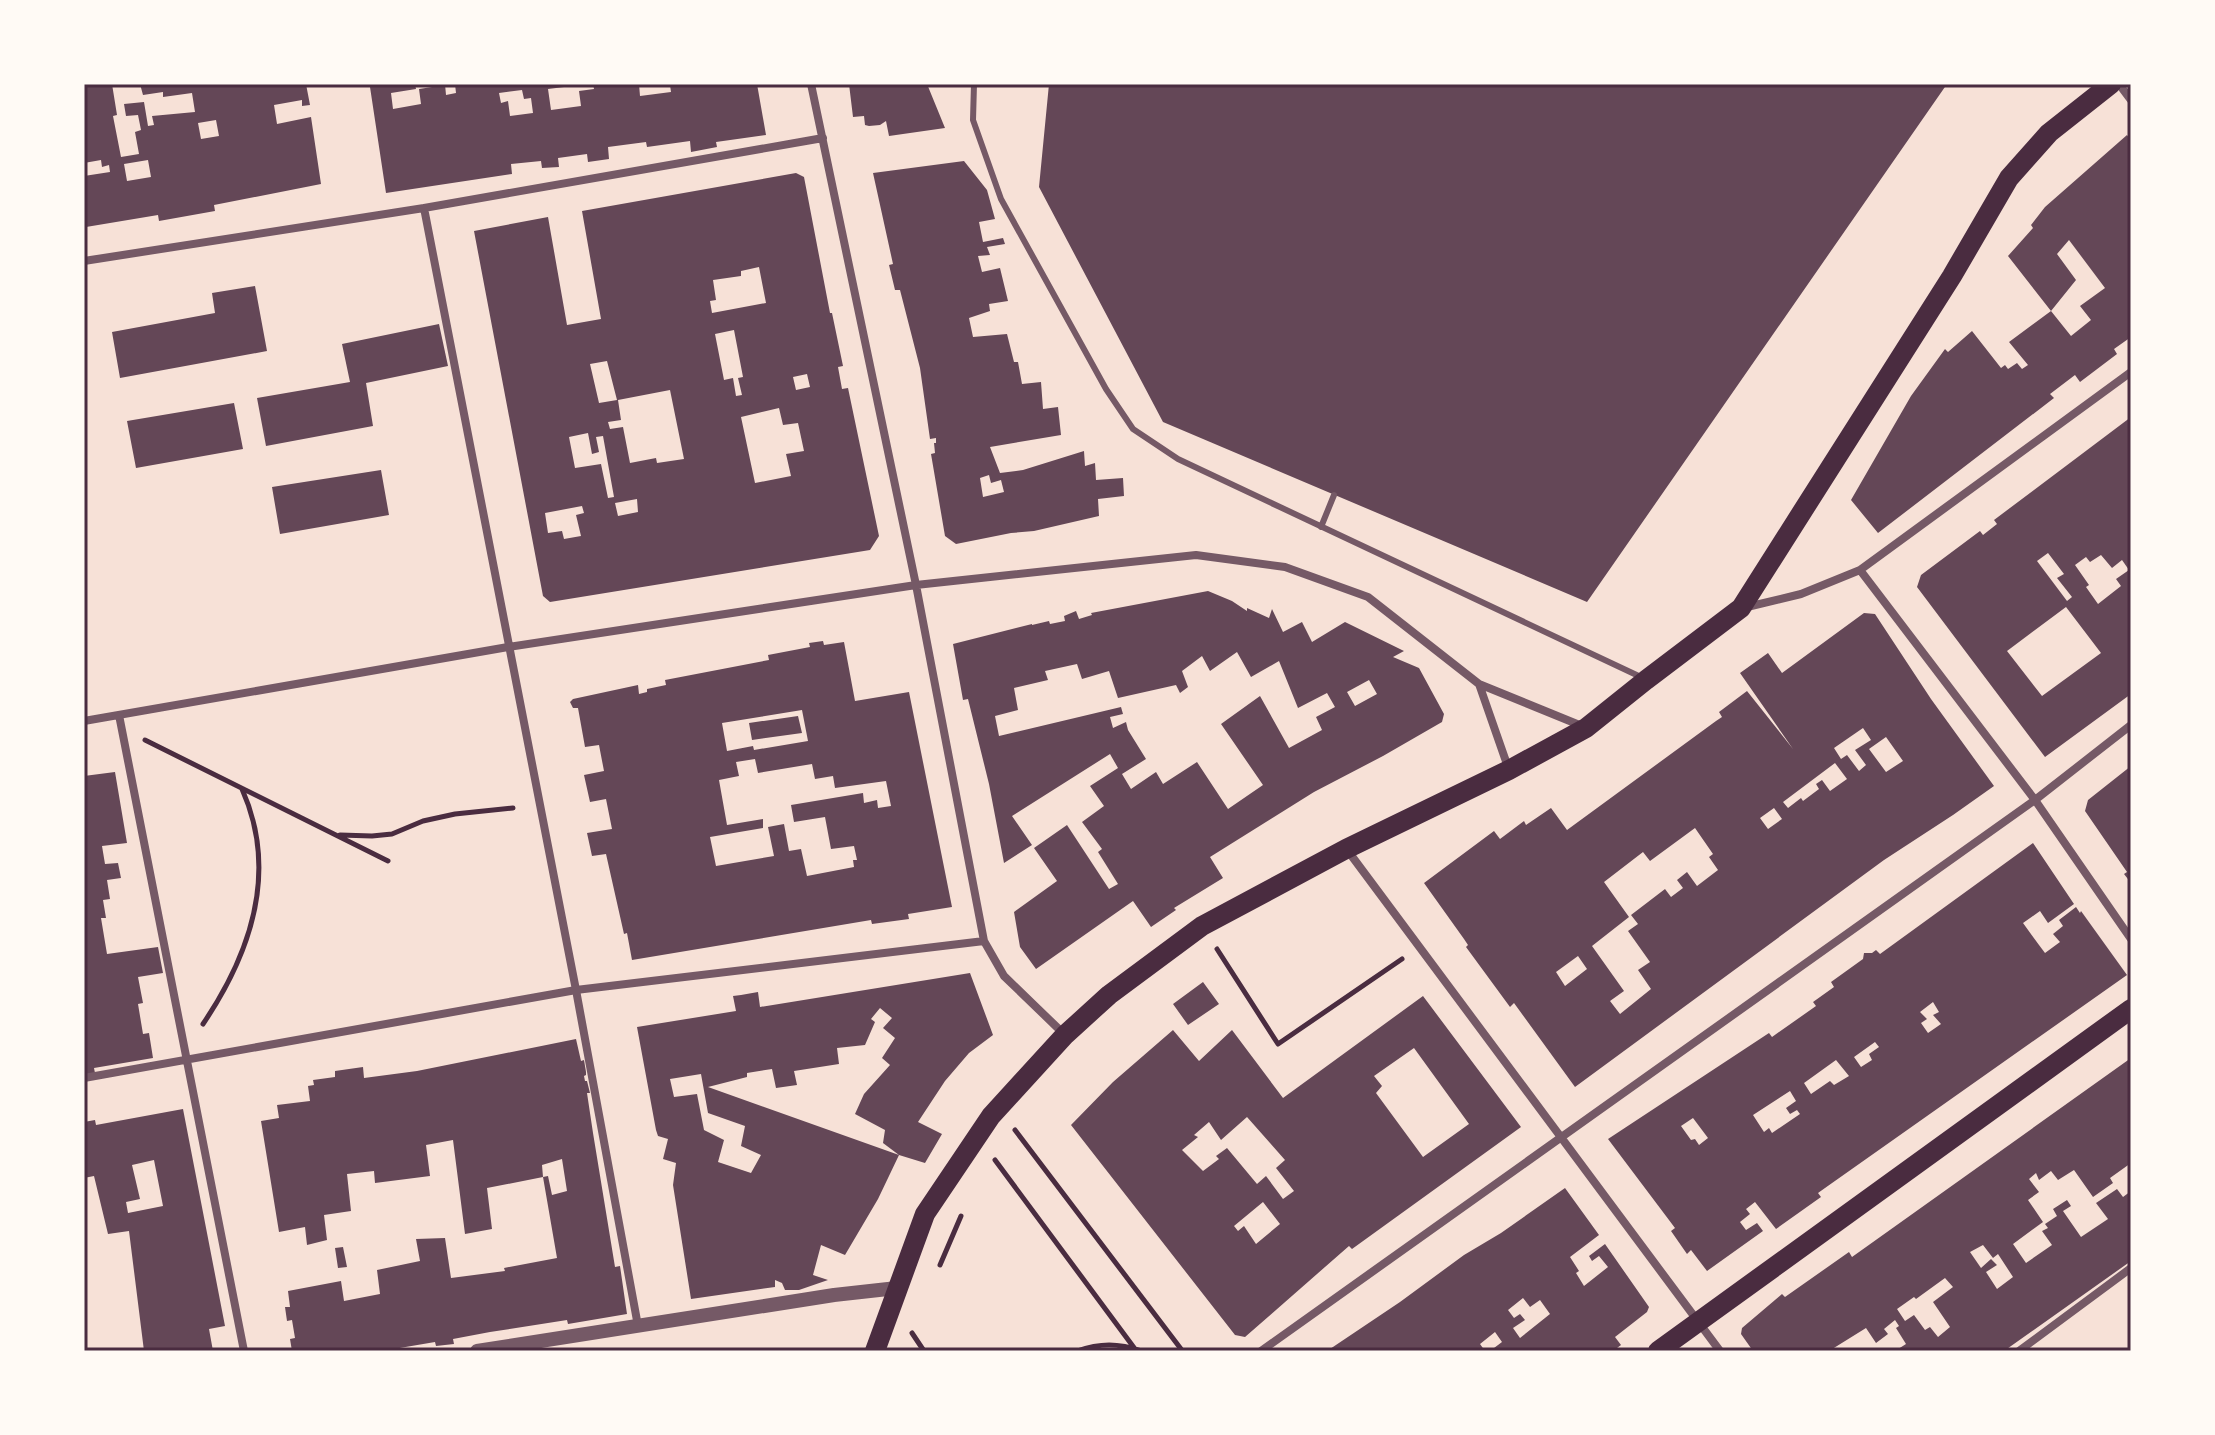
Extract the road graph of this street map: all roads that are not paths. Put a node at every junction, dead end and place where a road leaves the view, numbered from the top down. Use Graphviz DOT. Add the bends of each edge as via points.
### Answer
graph roads {
  1 [pos="811,84"];
  2 [pos="974,84"];
  3 [pos="2111,84"];
  4 [pos="2119,84"];
  5 [pos="2131,100"];
  6 [pos="823,138"];
  7 [pos="424,208"];
  8 [pos="84,261"];
  9 [pos="2131,372"];
  10 [pos="1334,495"];
  11 [pos="1321,527"];
  12 [pos="1860,570"];
  13 [pos="916,585"];
  14 [pos="1741,608"];
  15 [pos="508,647"];
  16 [pos="1646,680"];
  17 [pos="1479,684"];
  18 [pos="119,715"];
  19 [pos="84,721"];
  20 [pos="2131,725"];
  21 [pos="1586,728"];
  22 [pos="1509,770"];
  23 [pos="2035,800"];
  24 [pos="1346,849"];
  25 [pos="2131,939"];
  26 [pos="984,941"];
  27 [pos="576,990"];
  28 [pos="2131,1009"];
  29 [pos="1065,1035"];
  30 [pos="188,1059"];
  31 [pos="84,1078"];
  32 [pos="1561,1137"];
  33 [pos="2131,1268"];
  34 [pos="897,1288"];
  35 [pos="1698,1321"];
  36 [pos="638,1326"];
  37 [pos="244,1351"];
  38 [pos="477,1351"];
  39 [pos="875,1351"];
  40 [pos="1261,1351"];
  41 [pos="1658,1351"];
  42 [pos="1720,1351"];
  43 [pos="2019,1351"];
  1 -- 6 [label="street"];
  2 -- 11 [label="lane" via="973,120 1001,199 1133,429 1178,459"];
  3 -- 14 [label="main road" via="2049,133 2009,178"];
  4 -- 5 [label="street"];
  6 -- 7 [label="street"];
  6 -- 13 [label="street"];
  7 -- 8 [label="street"];
  7 -- 15 [label="street"];
  9 -- 12 [label="street"];
  10 -- 11 [label="lane"];
  11 -- 16 [label="lane"];
  12 -- 14 [label="street" via="1801,594"];
  12 -- 23 [label="street"];
  13 -- 15 [label="street"];
  13 -- 17 [label="street" via="1196,555 1285,567 1368,597"];
  13 -- 26 [label="street"];
  14 -- 16 [label="main road"];
  15 -- 18 [label="street"];
  15 -- 27 [label="street"];
  16 -- 21 [label="main road"];
  17 -- 21 [label="street"];
  17 -- 22 [label="street"];
  18 -- 19 [label="street"];
  18 -- 30 [label="street"];
  20 -- 23 [label="street"];
  21 -- 22 [label="main road"];
  22 -- 24 [label="main road"];
  23 -- 25 [label="street"];
  23 -- 32 [label="street"];
  24 -- 29 [label="main road" via="1202,926"];
  24 -- 32 [label="street"];
  26 -- 27 [label="street"];
  26 -- 29 [label="street" via="1004,976"];
  27 -- 30 [label="street"];
  27 -- 36 [label="street"];
  28 -- 35 [label="main road"];
  29 -- 34 [label="main road" via="991,1116 925,1214"];
  30 -- 31 [label="street"];
  30 -- 37 [label="street"];
  32 -- 35 [label="street"];
  32 -- 40 [label="street"];
  33 -- 43 [label="street"];
  34 -- 36 [label="street"];
  34 -- 39 [label="main road"];
  35 -- 41 [label="main road"];
  35 -- 42 [label="street"];
  36 -- 38 [label="street"];
}
